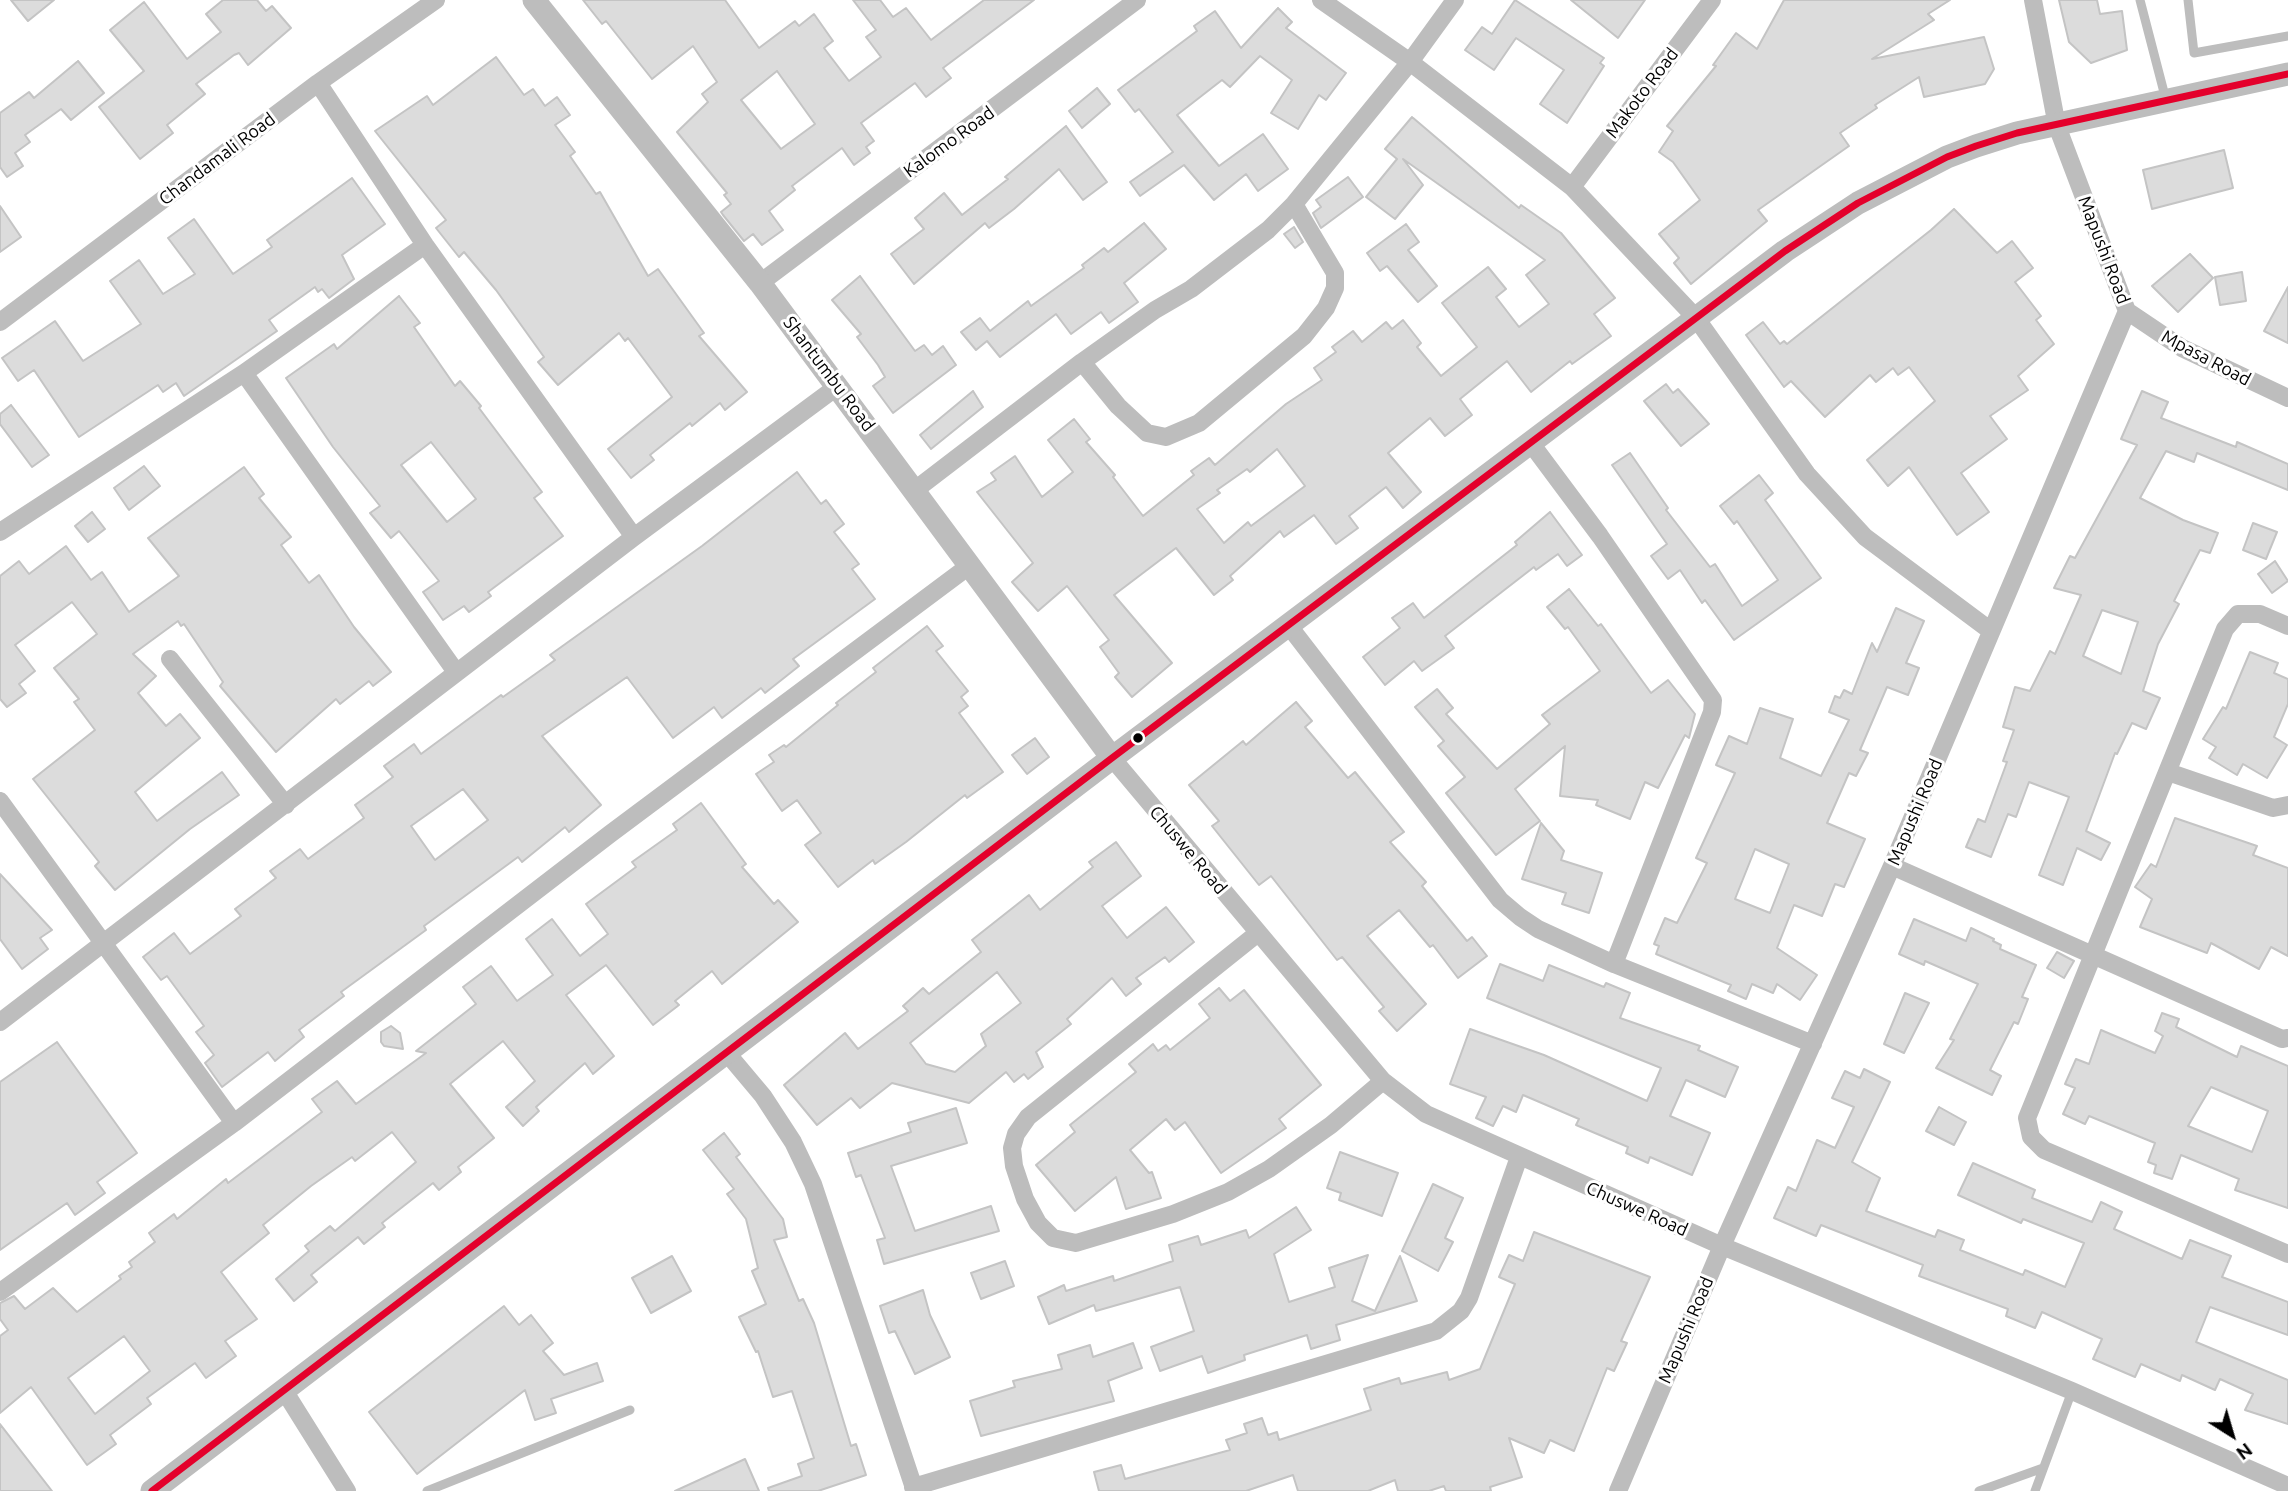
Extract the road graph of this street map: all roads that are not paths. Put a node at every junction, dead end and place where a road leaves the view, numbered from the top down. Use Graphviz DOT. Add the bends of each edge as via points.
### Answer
graph roads {
  1 [pos="436,0"];
  2 [pos="534,0"];
  3 [pos="1137,0"];
  4 [pos="1321,0"];
  5 [pos="1455,0"];
  6 [pos="1713,0"];
  7 [pos="2033,0"];
  8 [pos="2140,0"];
  9 [pos="2188,0"];
  10 [pos="2288,36"];
  11 [pos="1410,62"];
  12 [pos="2288,74"];
  13 [pos="318,83"];
  14 [pos="2166,101"];
  15 [pos="2057,126"];
  16 [pos="1572,187"];
  17 [pos="1294,204"];
  18 [pos="425,245"];
  19 [pos="760,283"];
  20 [pos="2127,311"];
  21 [pos="1696,318"];
  22 [pos="0,322"];
  23 [pos="1082,362"];
  24 [pos="244,373"];
  25 [pos="838,386"];
  26 [pos="2288,398"];
  27 [pos="1530,442"];
  28 [pos="915,490"];
  29 [pos="0,533"];
  30 [pos="634,537"];
  31 [pos="969,566"];
  32 [pos="1289,626"];
  33 [pos="2288,626"];
  34 [pos="1991,631"];
  35 [pos="170,659"];
  36 [pos="456,672"];
  37 [pos="1112,758"];
  38 [pos="2168,772"];
  39 [pos="0,801"];
  40 [pos="2288,805"];
  41 [pos="286,806"];
  42 [pos="1892,866"];
  43 [pos="1258,933"];
  44 [pos="103,943"];
  45 [pos="2096,954"];
  46 [pos="1614,964"];
  47 [pos="0,1022"];
  48 [pos="2288,1038"];
  49 [pos="1813,1044"];
  50 [pos="726,1052"];
  51 [pos="1383,1081"];
  52 [pos="234,1123"];
  53 [pos="1519,1157"];
  54 [pos="1722,1246"];
  55 [pos="2288,1254"];
  56 [pos="0,1292"];
  57 [pos="2071,1391"];
  58 [pos="285,1392"];
  59 [pos="629,1410"];
  60 [pos="2043,1468"];
  61 [pos="2258,1483"];
  62 [pos="2288,1486"];
  63 [pos="914,1489"];
  64 [pos="152,1491"];
  65 [pos="347,1491"];
  66 [pos="427,1491"];
  67 [pos="1618,1491"];
  68 [pos="1979,1491"];
  69 [pos="2035,1491"];
  1 -- 13 [label="street, Chandamali Road"];
  2 -- 19 [label="street, Shantumbu Road"];
  3 -- 19 [label="street, Kalomo Road"];
  4 -- 11 [label="street"];
  5 -- 11 [label="street"];
  6 -- 16 [label="street, Makoto Road"];
  7 -- 15 [label="street, Mapushi Road"];
  8 -- 14 [label="lane"];
  9 -- 10 [label="lane" via="2194,53"];
  11 -- 16 [label="street"];
  11 -- 17 [label="street"];
  12 -- 14 [label="street"];
  13 -- 18 [label="street"];
  13 -- 22 [label="street, Chandamali Road"];
  14 -- 15 [label="street"];
  15 -- 20 [label="street, Mapushi Road"];
  15 -- 21 [label="street" via="1966,149 1870,197 1785,251"];
  16 -- 21 [label="street"];
  17 -- 23 [label="street" via="1234,258"];
  17 -- 23 [label="street" via="1335,273 1335,288 1304,336 1199,423 1166,437 1147,433"];
  18 -- 24 [label="street"];
  18 -- 30 [label="street"];
  19 -- 25 [label="street, Shantumbu Road"];
  20 -- 26 [label="street, Mpasa Road" via="2182,348"];
  20 -- 34 [label="street, Mapushi Road"];
  21 -- 27 [label="street"];
  21 -- 34 [label="street" via="1807,474 1865,537"];
  23 -- 28 [label="street"];
  24 -- 29 [label="street"];
  24 -- 36 [label="street"];
  25 -- 28 [label="street, Shantumbu Road"];
  25 -- 30 [label="street"];
  27 -- 32 [label="street"];
  27 -- 46 [label="street" via="1713,700"];
  28 -- 31 [label="street, Shantumbu Road"];
  30 -- 36 [label="street"];
  31 -- 37 [label="street, Shantumbu Road"];
  31 -- 52 [label="street"];
  32 -- 37 [label="street"];
  32 -- 46 [label="street" via="1500,900 1538,929"];
  33 -- 38 [label="street" via="2260,614 2238,614 2225,629"];
  34 -- 42 [label="street, Mapushi Road"];
  35 -- 41 [label="street"];
  36 -- 41 [label="street"];
  37 -- 43 [label="street, Chuswe Road"];
  37 -- 50 [label="street"];
  38 -- 40 [label="street" via="2273,808"];
  38 -- 45 [label="street"];
  39 -- 44 [label="street"];
  41 -- 44 [label="street"];
  42 -- 45 [label="street"];
  42 -- 49 [label="street, Mapushi Road"];
  43 -- 51 [label="street, Chuswe Road"];
  43 -- 51 [label="street" via="1022,1125 1012,1148 1014,1166 1038,1223 1053,1238 1076,1243 1228,1192 1300,1147"];
  44 -- 47 [label="street"];
  44 -- 52 [label="street"];
  45 -- 48 [label="street"];
  45 -- 55 [label="street" via="2027,1118 2031,1137 2045,1150"];
  46 -- 49 [label="street"];
  49 -- 54 [label="street, Mapushi Road"];
  50 -- 58 [label="street"];
  50 -- 63 [label="street" via="771,1107 813,1184"];
  51 -- 53 [label="street, Chuswe Road" via="1426,1114"];
  52 -- 56 [label="street"];
  53 -- 54 [label="street, Chuswe Road"];
  53 -- 63 [label="street" via="1469,1297 1461,1311 1436,1331"];
  54 -- 57 [label="street, Chuswe Road"];
  54 -- 67 [label="street, Mapushi Road"];
  57 -- 60 [label="lane"];
  57 -- 61 [label="street, Chuswe Road"];
  58 -- 64 [label="street"];
  58 -- 65 [label="street"];
  59 -- 66 [label="lane"];
  60 -- 68 [label="lane"];
  60 -- 69 [label="lane"];
  61 -- 62 [label="street, Chuswe Road"];
}
